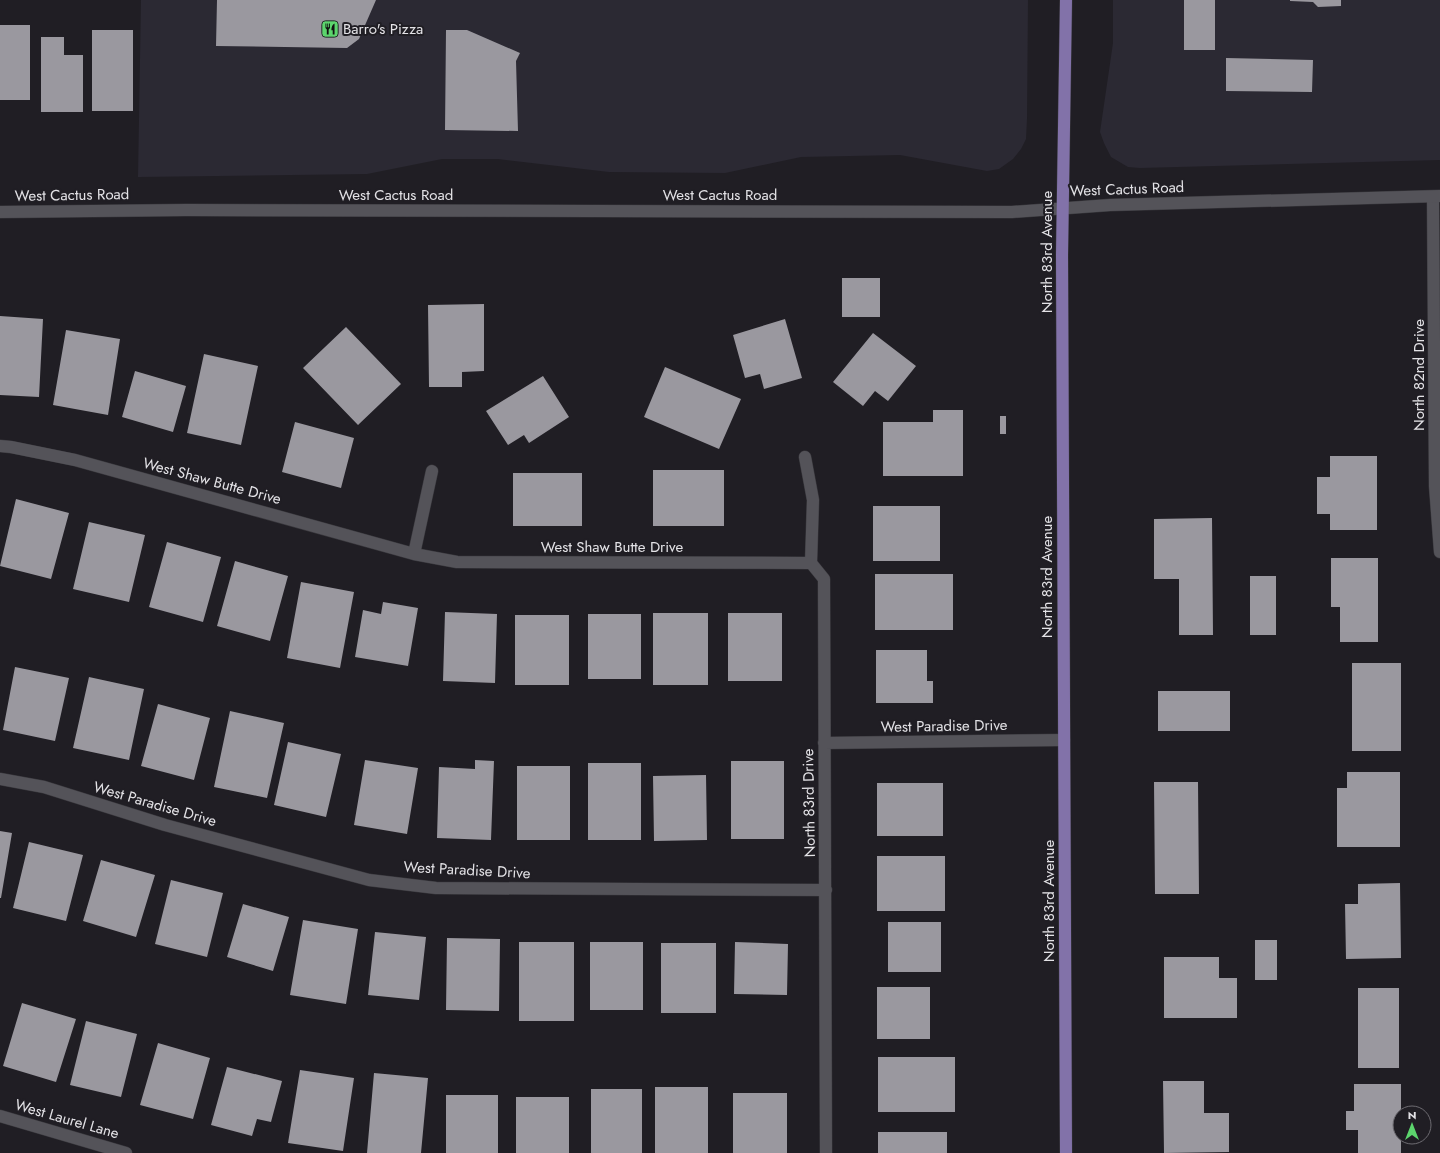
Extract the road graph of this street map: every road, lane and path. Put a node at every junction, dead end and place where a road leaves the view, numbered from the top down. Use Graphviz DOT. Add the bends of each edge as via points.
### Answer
graph roads {
  1 [pos="1066,0"];
  2 [pos="1437,196"];
  3 [pos="1063,208"];
  4 [pos="0,212"];
  5 [pos="0,446"];
  6 [pos="805,457"];
  7 [pos="432,471"];
  8 [pos="1440,552"];
  9 [pos="414,554"];
  10 [pos="812,563"];
  11 [pos="1064,740"];
  12 [pos="824,743"];
  13 [pos="0,779"];
  14 [pos="826,890"];
  15 [pos="0,1116"];
  16 [pos="126,1153"];
  17 [pos="826,1153"];
  18 [pos="1066,1153"];
  1 -- 3 [label="main road, North 83rd Avenue"];
  2 -- 3 [label="street, West Cactus Road"];
  2 -- 8 [label="street, North 82nd Drive" via="1435,486"];
  3 -- 4 [label="street, West Cactus Road" via="1012,212"];
  3 -- 11 [label="main road, North 83rd Avenue"];
  5 -- 9 [label="street, West Shaw Butte Drive" via="75,460"];
  6 -- 10 [label="street" via="812,500"];
  7 -- 9 [label="street"];
  9 -- 10 [label="street, West Shaw Butte Drive" via="457,562"];
  10 -- 12 [label="street, North 83rd Drive" via="824,579"];
  11 -- 12 [label="street, West Paradise Drive"];
  11 -- 18 [label="main road, North 83rd Avenue"];
  12 -- 14 [label="street, North 83rd Drive"];
  13 -- 14 [label="street, West Paradise Drive" via="44,787 165,825 369,880 436,888"];
  14 -- 17 [label="street, North 83rd Drive"];
  15 -- 16 [label="street, West Laurel Lane"];
}
